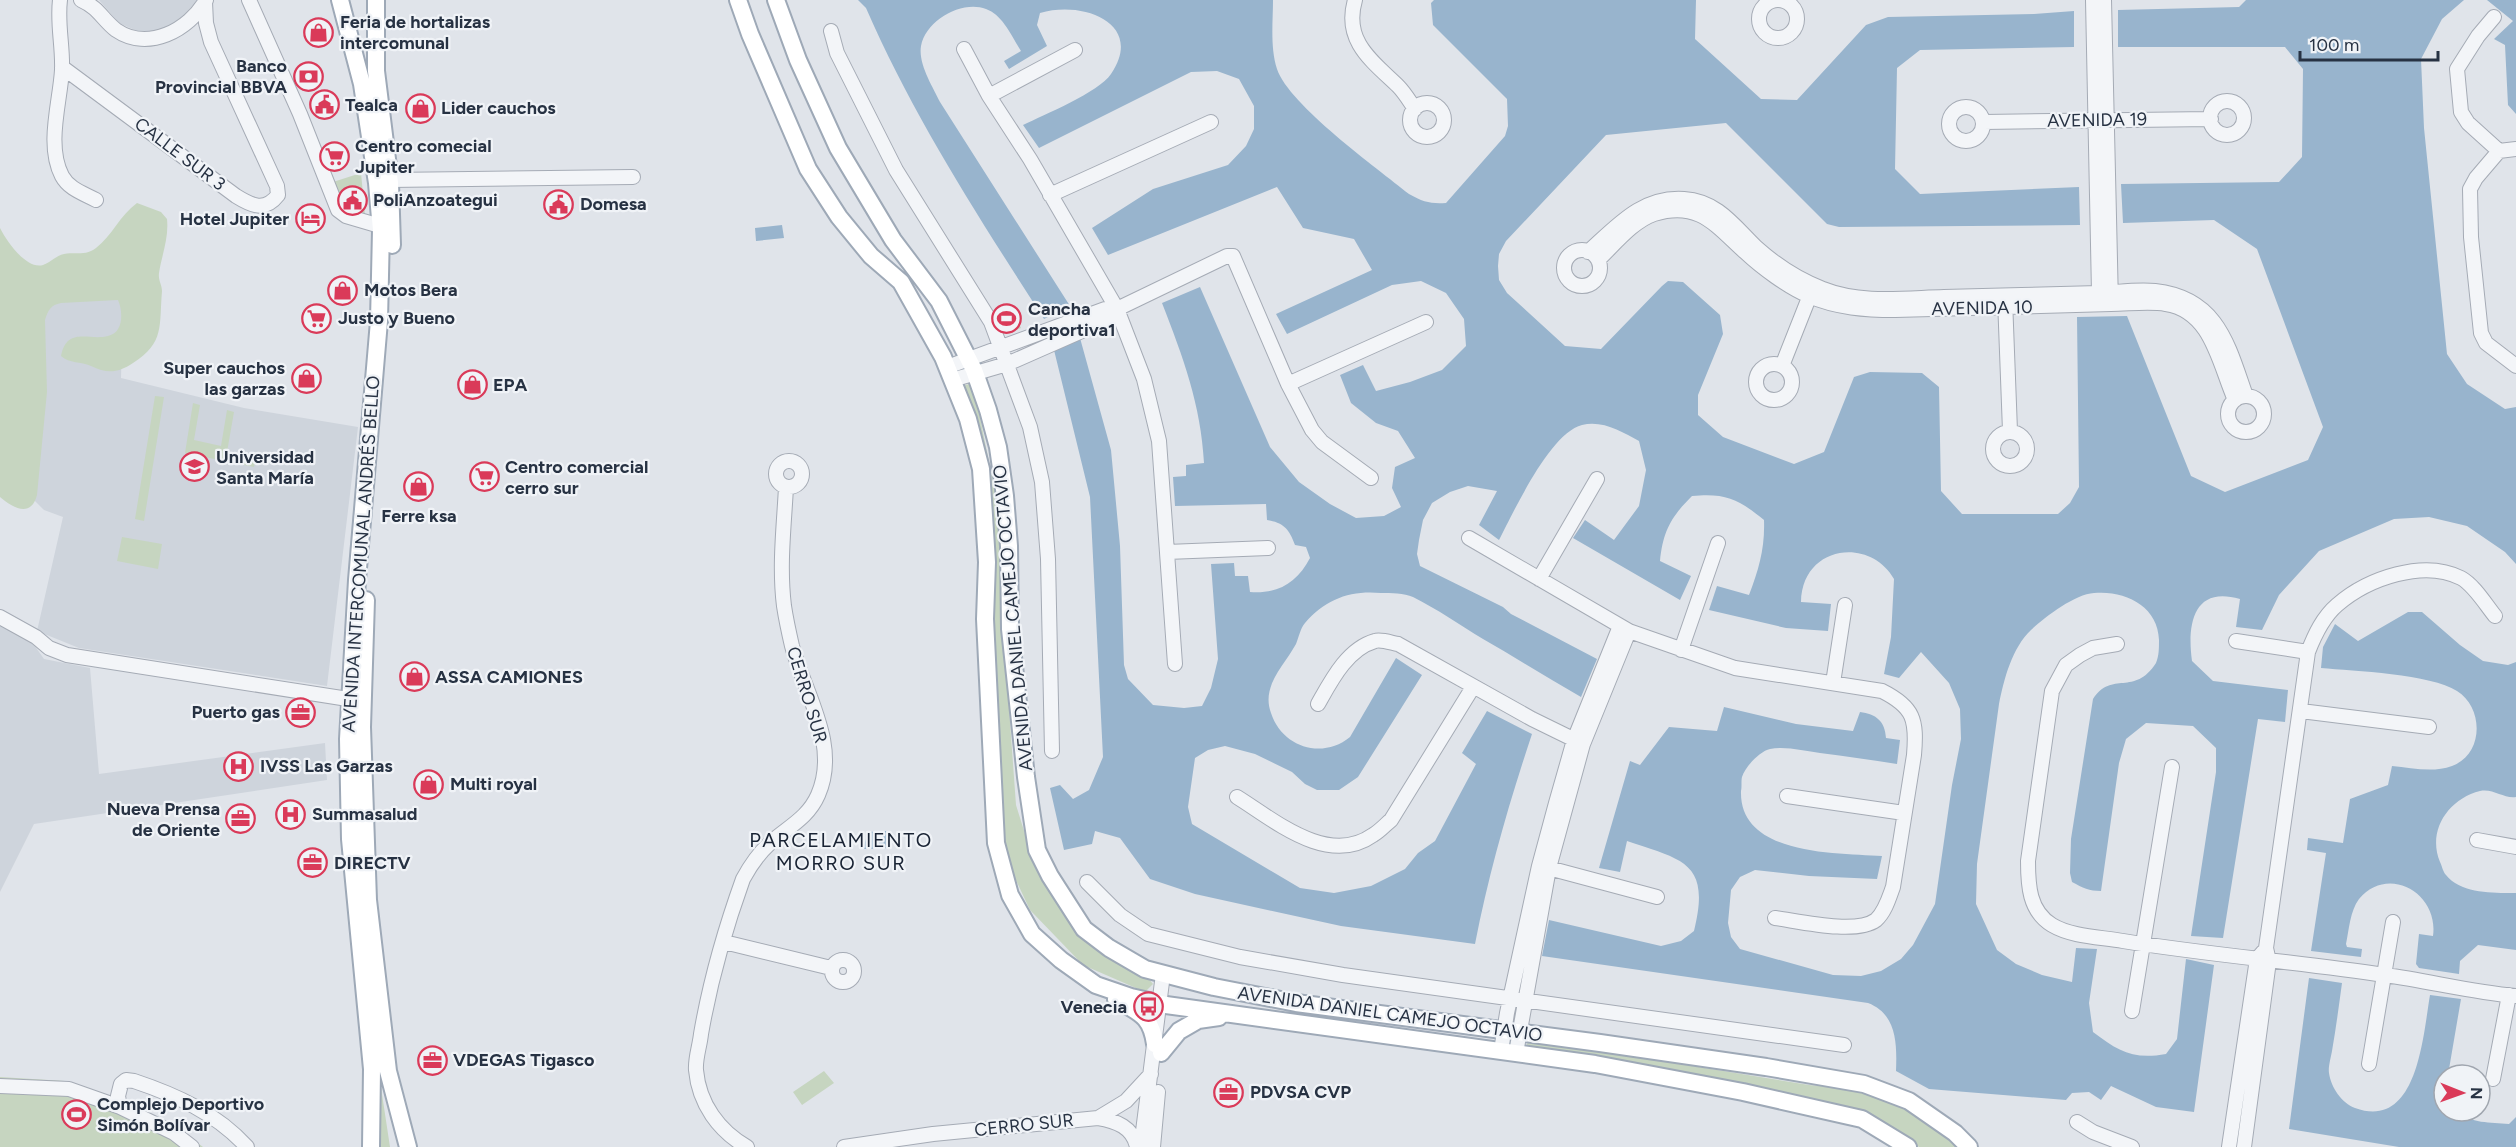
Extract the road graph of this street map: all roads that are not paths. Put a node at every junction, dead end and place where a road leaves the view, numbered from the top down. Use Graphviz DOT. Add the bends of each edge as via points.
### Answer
graph roads {
  1 [pos="60,0"];
  2 [pos="81,0"];
  3 [pos="249,0"];
  4 [pos="340,0"];
  5 [pos="376,0"];
  6 [pos="738,0"];
  7 [pos="776,0"];
  8 [pos="1354,0"];
  9 [pos="2093,0"];
  10 [pos="2104,0"];
  11 [pos="206,1"];
  12 [pos="2494,17"];
  13 [pos="831,31"];
  14 [pos="2099,31"];
  15 [pos="964,49"];
  16 [pos="1075,50"];
  17 [pos="62,67"];
  18 [pos="989,96"];
  19 [pos="1415,109"];
  20 [pos="2211,119"];
  21 [pos="2100,120"];
  22 [pos="1211,122"];
  23 [pos="1984,122"];
  24 [pos="2516,149"];
  25 [pos="2499,151"];
  26 [pos="633,177"];
  27 [pos="389,180"];
  28 [pos="1050,195"];
  29 [pos="96,200"];
  30 [pos="380,226"];
  31 [pos="1593,256"];
  32 [pos="1812,291"];
  33 [pos="2105,299"];
  34 [pos="2005,302"];
  35 [pos="1117,309"];
  36 [pos="1426,322"];
  37 [pos="1000,348"];
  38 [pos="969,359"];
  39 [pos="1007,364"];
  40 [pos="1782,366"];
  41 [pos="2516,366"];
  42 [pos="950,374"];
  43 [pos="976,374"];
  44 [pos="1288,384"];
  45 [pos="2241,398"];
  46 [pos="2010,431"];
  47 [pos="1371,478"];
  48 [pos="1597,478"];
  49 [pos="786,487"];
  50 [pos="1469,538"];
  51 [pos="1718,543"];
  52 [pos="1268,548"];
  53 [pos="1167,552"];
  54 [pos="1539,579"];
  55 [pos="1845,605"];
  56 [pos="2495,616"];
  57 [pos="0,617"];
  58 [pos="1625,629"];
  59 [pos="2236,641"];
  60 [pos="2117,644"];
  61 [pos="1681,650"];
  62 [pos="2308,652"];
  63 [pos="1174,664"];
  64 [pos="1833,683"];
  65 [pos="1473,687"];
  66 [pos="348,699"];
  67 [pos="1318,705"];
  68 [pos="2301,711"];
  69 [pos="2429,727"];
  70 [pos="1579,742"];
  71 [pos="1052,751"];
  72 [pos="2172,767"];
  73 [pos="1787,796"];
  74 [pos="1237,797"];
  75 [pos="1904,813"];
  76 [pos="2477,840"];
  77 [pos="2516,847"];
  78 [pos="1544,867"];
  79 [pos="1087,882"];
  80 [pos="1657,897"];
  81 [pos="1774,918"];
  82 [pos="2393,922"];
  83 [pos="724,942"];
  84 [pos="2142,944"];
  85 [pos="2264,956"];
  86 [pos="1168,975"];
  87 [pos="2385,975"];
  88 [pos="830,978"];
  89 [pos="1096,985"];
  90 [pos="2512,995"];
  91 [pos="1511,998"];
  92 [pos="1525,1000"];
  93 [pos="1163,1004"];
  94 [pos="2132,1011"];
  95 [pos="1233,1014"];
  96 [pos="1504,1031"];
  97 [pos="1521,1033"];
  98 [pos="1844,1045"];
  99 [pos="1158,1048"];
  100 [pos="1509,1052"];
  101 [pos="2369,1065"];
  102 [pos="1152,1073"];
  103 [pos="2493,1079"];
  104 [pos="0,1086"];
  105 [pos="120,1107"];
  106 [pos="1098,1118"];
  107 [pos="2077,1122"];
  108 [pos="192,1147"];
  109 [pos="247,1147"];
  110 [pos="370,1147"];
  111 [pos="408,1147"];
  112 [pos="747,1147"];
  113 [pos="844,1147"];
  114 [pos="1139,1147"];
  115 [pos="1153,1147"];
  116 [pos="1908,1147"];
  117 [pos="1969,1147"];
  118 [pos="2132,1147"];
  119 [pos="2229,1147"];
  120 [pos="2244,1147"];
  1 -- 17 [label="street"];
  2 -- 11 [label="street" via="94,6 117,30 135,38 156,39 174,31"];
  3 -- 30 [label="street" via="339,210 346,216"];
  4 -- 30 [label="main road, AVENIDA INTERCOMUNAL ANDRÉS BELLO" via="362,84"];
  5 -- 27 [label="main road, AVENIDA INTERCOMUNAL ANDRÉS BELLO" via="376,71"];
  6 -- 42 [label="main road, AVENIDA DANIEL CAMEJO OCTAVIO" via="808,170 839,218 901,282"];
  7 -- 38 [label="main road, AVENIDA DANIEL CAMEJO OCTAVIO" via="838,148 893,240 939,302"];
  8 -- 19 [label="street" via="1351,14 1361,47"];
  9 -- 14 [label="street"];
  10 -- 14 [label="street"];
  11 -- 17 [label="street, CALLE SUR 3" via="211,42 277,186 278,195 263,206 252,207 236,196"];
  12 -- 25 [label="street" via="2457,69 2460,112"];
  13 -- 37 [label="street" via="837,53 896,170 991,322"];
  14 -- 21 [label="street"];
  15 -- 18 [label="street"];
  16 -- 18 [label="street"];
  17 -- 29 [label="street" via="54,153 68,186"];
  18 -- 28 [label="street"];
  20 -- 21 [label="street, AVENIDA 19"];
  21 -- 23 [label="street, AVENIDA 19"];
  21 -- 33 [label="street"];
  22 -- 28 [label="street"];
  24 -- 25 [label="street"];
  25 -- 41 [label="street" via="2470,189 2471,237 2481,333 2486,343"];
  26 -- 27 [label="street"];
  27 -- 111 [label="main road, AVENIDA INTERCOMUNAL ANDRÉS BELLO" via="391,295 374,485 362,728 368,900 388,1071"];
  28 -- 35 [label="street"];
  30 -- 66 [label="main road, AVENIDA INTERCOMUNAL ANDRÉS BELLO" via="379,321"];
  31 -- 32 [label="street, AVENIDA 10" via="1642,206 1672,198 1687,199 1721,212"];
  32 -- 34 [label="street, AVENIDA 10" via="1876,298"];
  32 -- 40 [label="street"];
  33 -- 34 [label="street, AVENIDA 10"];
  33 -- 45 [label="street, AVENIDA 10" via="2154,291 2198,305 2216,323"];
  34 -- 46 [label="street"];
  35 -- 37 [label="street" via="1105,309"];
  35 -- 39 [label="street" via="1108,320"];
  35 -- 44 [label="street" via="1233,256"];
  35 -- 53 [label="street" via="1144,379 1159,441"];
  36 -- 44 [label="street"];
  37 -- 38 [label="street"];
  37 -- 39 [label="street"];
  38 -- 42 [label="street"];
  38 -- 43 [label="main road, AVENIDA DANIEL CAMEJO OCTAVIO"];
  39 -- 43 [label="street"];
  39 -- 71 [label="street" via="1030,427 1042,482 1048,559"];
  42 -- 43 [label="street"];
  42 -- 89 [label="main road, AVENIDA DANIEL CAMEJO OCTAVIO" via="968,419 981,469 996,843 1010,895 1032,934"];
  43 -- 86 [label="main road, AVENIDA DANIEL CAMEJO OCTAVIO" via="998,447 1005,496 1010,629 1036,850 1084,929 1145,969"];
  44 -- 47 [label="street" via="1316,435"];
  48 -- 54 [label="street"];
  49 -- 83 [label="street, CERRO SUR" via="776,581 792,646 816,711 824,744 824,766 819,793 810,810 752,863 743,879"];
  50 -- 54 [label="street"];
  51 -- 61 [label="street"];
  52 -- 53 [label="street"];
  53 -- 63 [label="street"];
  54 -- 58 [label="street"];
  55 -- 64 [label="street"];
  56 -- 62 [label="street" via="2465,580 2443,570 2417,569 2392,576 2337,604 2322,622"];
  57 -- 66 [label="street" via="67,655"];
  58 -- 61 [label="street"];
  58 -- 70 [label="street"];
  59 -- 62 [label="street"];
  60 -- 84 [label="street" via="2093,648 2066,665 2052,691 2028,885 2032,901 2053,926"];
  61 -- 64 [label="street" via="1735,668"];
  62 -- 68 [label="street"];
  64 -- 75 [label="street" via="1882,691 1900,700 1913,718 1916,735"];
  65 -- 67 [label="street" via="1398,644 1376,640 1347,660"];
  65 -- 70 [label="street"];
  65 -- 74 [label="street" via="1391,820 1371,837 1348,845 1323,844 1297,835"];
  66 -- 110 [label="main road, AVENIDA INTERCOMUNAL ANDRÉS BELLO" via="350,838 372,1069"];
  68 -- 69 [label="street"];
  68 -- 85 [label="street"];
  70 -- 78 [label="street"];
  72 -- 84 [label="street"];
  73 -- 75 [label="street"];
  75 -- 81 [label="street" via="1893,887 1875,921 1854,927"];
  76 -- 77 [label="street"];
  78 -- 80 [label="street"];
  78 -- 91 [label="street"];
  78 -- 92 [label="street"];
  79 -- 91 [label="street" via="1120,915 1149,934 1179,943 1343,975"];
  82 -- 87 [label="street"];
  83 -- 88 [label="street"];
  83 -- 112 [label="street, CERRO SUR" via="707,1000 696,1069 701,1094 711,1114"];
  84 -- 85 [label="street"];
  84 -- 94 [label="street"];
  85 -- 87 [label="street"];
  85 -- 119 [label="street"];
  85 -- 120 [label="street"];
  86 -- 93 [label="street"];
  86 -- 96 [label="main road, AVENIDA DANIEL CAMEJO OCTAVIO" via="1296,1004"];
  87 -- 90 [label="street"];
  87 -- 101 [label="street"];
  89 -- 93 [label="main road, AVENIDA DANIEL CAMEJO OCTAVIO"];
  89 -- 99 [label="main road" via="1143,1014"];
  90 -- 103 [label="street"];
  91 -- 92 [label="street"];
  91 -- 96 [label="street"];
  92 -- 97 [label="street"];
  92 -- 98 [label="street"];
  93 -- 95 [label="main road, AVENIDA DANIEL CAMEJO OCTAVIO"];
  93 -- 99 [label="street"];
  95 -- 99 [label="main road" via="1198,1020"];
  95 -- 100 [label="main road, AVENIDA DANIEL CAMEJO OCTAVIO"];
  96 -- 97 [label="main road, AVENIDA DANIEL CAMEJO OCTAVIO"];
  96 -- 100 [label="street"];
  97 -- 100 [label="street"];
  97 -- 117 [label="main road, AVENIDA DANIEL CAMEJO OCTAVIO" via="1864,1084 1909,1101"];
  99 -- 102 [label="street"];
  99 -- 115 [label="street"];
  100 -- 116 [label="main road, AVENIDA DANIEL CAMEJO OCTAVIO" via="1743,1092 1862,1119"];
  102 -- 106 [label="street, CERRO SUR" via="1126,1101"];
  102 -- 114 [label="street"];
  104 -- 105 [label="street" via="69,1089"];
  105 -- 108 [label="street" via="174,1133"];
  105 -- 109 [label="street" via="121,1084 134,1081 187,1101 226,1127"];
  106 -- 113 [label="street, CERRO SUR"];
  106 -- 114 [label="street, CERRO SUR" via="1117,1122 1132,1133"];
  107 -- 118 [label="street"];
}
